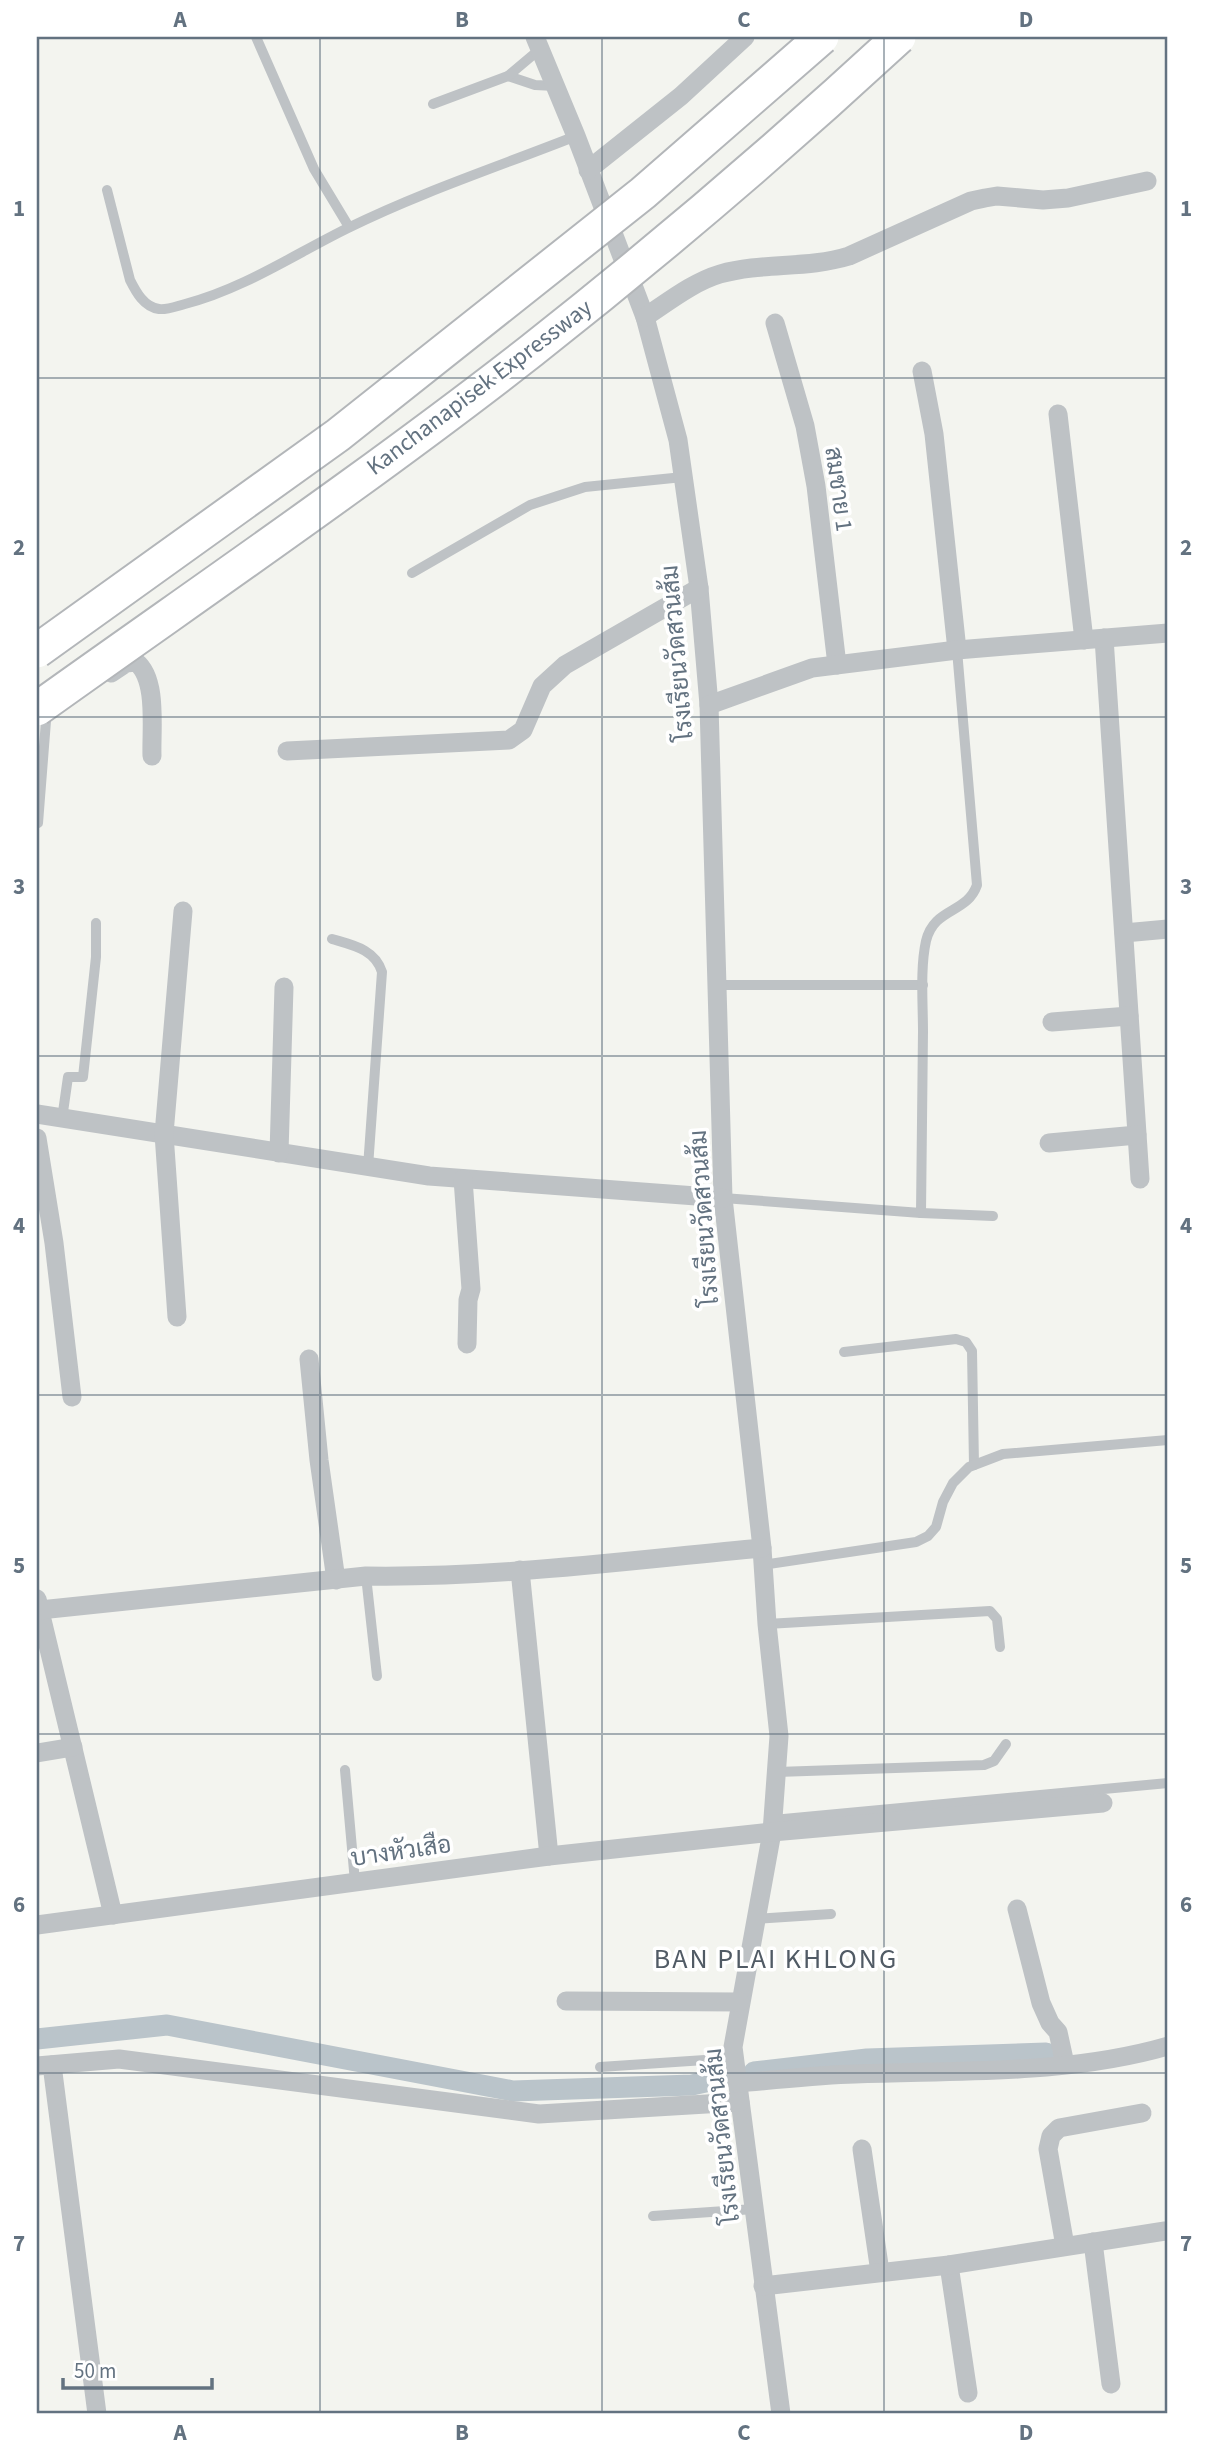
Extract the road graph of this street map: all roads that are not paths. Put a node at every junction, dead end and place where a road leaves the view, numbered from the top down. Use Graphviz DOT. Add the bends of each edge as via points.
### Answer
graph roads {
  1 [pos="256,37"];
  2 [pos="745,37"];
  3 [pos="822,37"];
  4 [pos="899,37"];
  5 [pos="537,43"];
  6 [pos="508,76"];
  7 [pos="555,86"];
  8 [pos="433,104"];
  9 [pos="576,136"];
  10 [pos="588,170"];
  11 [pos="1147,181"];
  12 [pos="107,190"];
  13 [pos="349,227"];
  14 [pos="645,317"];
  15 [pos="775,323"];
  16 [pos="922,370"];
  17 [pos="1058,414"];
  18 [pos="683,477"];
  19 [pos="412,573"];
  20 [pos="699,588"];
  21 [pos="1168,633"];
  22 [pos="1094,639"];
  23 [pos="957,650"];
  24 [pos="37,651"];
  25 [pos="837,665"];
  26 [pos="709,705"];
  27 [pos="40,719"];
  28 [pos="287,751"];
  29 [pos="152,756"];
  30 [pos="38,823"];
  31 [pos="183,911"];
  32 [pos="96,923"];
  33 [pos="1168,929"];
  34 [pos="1124,933"];
  35 [pos="332,939"];
  36 [pos="717,985"];
  37 [pos="923,985"];
  38 [pos="284,987"];
  39 [pos="1129,1016"];
  40 [pos="1052,1022"];
  41 [pos="37,1114"];
  42 [pos="62,1119"];
  43 [pos="164,1134"];
  44 [pos="1137,1135"];
  45 [pos="37,1138"];
  46 [pos="1049,1143"];
  47 [pos="279,1153"];
  48 [pos="368,1167"];
  49 [pos="463,1179"];
  50 [pos="1140,1179"];
  51 [pos="723,1198"];
  52 [pos="921,1213"];
  53 [pos="993,1216"];
  54 [pos="177,1317"];
  55 [pos="467,1344"];
  56 [pos="844,1352"];
  57 [pos="309,1359"];
  58 [pos="72,1397"];
  59 [pos="1168,1440"];
  60 [pos="974,1465"];
  61 [pos="762,1556"];
  62 [pos="520,1570"];
  63 [pos="366,1576"];
  64 [pos="336,1580"];
  65 [pos="39,1604"];
  66 [pos="767,1624"];
  67 [pos="999,1647"];
  68 [pos="377,1676"];
  69 [pos="1006,1744"];
  70 [pos="73,1747"];
  71 [pos="37,1753"];
  72 [pos="345,1770"];
  73 [pos="777,1772"];
  74 [pos="1168,1783"];
  75 [pos="1103,1802"];
  76 [pos="773,1826"];
  77 [pos="549,1856"];
  78 [pos="355,1882"];
  79 [pos="1017,1909"];
  80 [pos="831,1914"];
  81 [pos="113,1915"];
  82 [pos="756,1919"];
  83 [pos="37,1925"];
  84 [pos="566,2001"];
  85 [pos="740,2003"];
  86 [pos="1168,2046"];
  87 [pos="734,2054"];
  88 [pos="1065,2064"];
  89 [pos="44,2065"];
  90 [pos="600,2067"];
  91 [pos="739,2093"];
  92 [pos="1142,2113"];
  93 [pos="862,2149"];
  94 [pos="754,2209"];
  95 [pos="653,2216"];
  96 [pos="1164,2231"];
  97 [pos="1093,2242"];
  98 [pos="1066,2246"];
  99 [pos="949,2264"];
  100 [pos="880,2272"];
  101 [pos="763,2286"];
  102 [pos="1111,2384"];
  103 [pos="968,2393"];
  104 [pos="97,2414"];
  105 [pos="781,2414"];
  1 -- 13 [label="lane" via="314,169"];
  2 -- 10 [label="street" via="681,96"];
  3 -- 24 [label="highway, Kanchanapisek Expressway, bridge" via="643,193 338,435"];
  4 -- 27 [label="highway, Kanchanapisek Expressway, bridge" via="673,236 530,351"];
  5 -- 6 [label="lane"];
  5 -- 7 [label="street, โรงเรียนวัดสวนส้ม"];
  6 -- 7 [label="lane"];
  6 -- 8 [label="lane"];
  7 -- 9 [label="street, โรงเรียนวัดสวนส้ม"];
  9 -- 10 [label="street, โรงเรียนวัดสวนส้ม"];
  9 -- 13 [label="lane"];
  10 -- 14 [label="street, โรงเรียนวัดสวนส้ม"];
  11 -- 14 [label="street" via="1068,198 997,196 971,201 829,262 720,274"];
  12 -- 13 [label="lane" via="130,280 146,304 158,309 205,299"];
  14 -- 18 [label="street, โรงเรียนวัดสวนส้ม" via="678,440"];
  15 -- 25 [label="street, สมชาย 1" via="805,426 816,486"];
  16 -- 23 [label="street" via="934,434"];
  17 -- 22 [label="street"];
  18 -- 19 [label="lane" via="585,486 530,505"];
  18 -- 20 [label="street, โรงเรียนวัดสวนส้ม"];
  20 -- 26 [label="street, โรงเรียนวัดสวนส้ม"];
  20 -- 28 [label="street" via="565,665 542,686 523,730 509,740"];
  21 -- 22 [label="street"];
  22 -- 23 [label="street"];
  22 -- 34 [label="street"];
  23 -- 25 [label="street"];
  23 -- 37 [label="lane" via="977,885 973,897 932,925"];
  25 -- 26 [label="street" via="812,668"];
  26 -- 36 [label="street, โรงเรียนวัดสวนส้ม"];
  27 -- 29 [label="street" via="126,663 136,662 147,675 151,693"];
  27 -- 30 [label="lane"];
  31 -- 43 [label="street"];
  32 -- 42 [label="lane" via="83,1077 68,1077"];
  33 -- 34 [label="street"];
  34 -- 39 [label="street"];
  35 -- 48 [label="lane" via="362,948 379,962 382,972"];
  36 -- 37 [label="lane"];
  36 -- 51 [label="street, โรงเรียนวัดสวนส้ม"];
  37 -- 52 [label="lane"];
  38 -- 47 [label="street"];
  39 -- 40 [label="street"];
  39 -- 44 [label="street"];
  41 -- 42 [label="street"];
  42 -- 43 [label="street"];
  43 -- 47 [label="street"];
  43 -- 54 [label="street"];
  44 -- 46 [label="street"];
  44 -- 50 [label="street"];
  45 -- 58 [label="street"];
  47 -- 48 [label="street"];
  48 -- 49 [label="street"];
  49 -- 51 [label="street"];
  49 -- 55 [label="street" via="471,1289"];
  51 -- 52 [label="lane"];
  51 -- 61 [label="street, โรงเรียนวัดสวนส้ม"];
  52 -- 53 [label="lane"];
  56 -- 60 [label="lane" via="956,1339 966,1342 972,1351"];
  57 -- 64 [label="street"];
  59 -- 60 [label="lane" via="1003,1454"];
  60 -- 61 [label="lane" via="953,1483 936,1527 916,1542"];
  61 -- 62 [label="street"];
  61 -- 66 [label="street, โรงเรียนวัดสวนส้ม"];
  62 -- 63 [label="street"];
  62 -- 77 [label="street"];
  63 -- 64 [label="street"];
  63 -- 68 [label="lane"];
  64 -- 65 [label="street"];
  65 -- 70 [label="street"];
  66 -- 67 [label="lane" via="990,1611 997,1619"];
  66 -- 73 [label="street, โรงเรียนวัดสวนส้ม" via="779,1736"];
  69 -- 73 [label="lane" via="994,1761 984,1765"];
  70 -- 71 [label="street"];
  70 -- 81 [label="street"];
  72 -- 78 [label="lane"];
  73 -- 76 [label="street, โรงเรียนวัดสวนส้ม"];
  74 -- 76 [label="lane"];
  75 -- 76 [label="street, บางหัวเสือ"];
  76 -- 77 [label="street, บางหัวเสือ"];
  76 -- 82 [label="street, โรงเรียนวัดสวนส้ม"];
  77 -- 78 [label="street, บางหัวเสือ"];
  78 -- 81 [label="street, บางหัวเสือ"];
  79 -- 88 [label="street" via="1041,2003 1058,2032"];
  80 -- 82 [label="lane"];
  81 -- 83 [label="street, บางหัวเสือ"];
  82 -- 85 [label="street, โรงเรียนวัดสวนส้ม"];
  84 -- 85 [label="street"];
  85 -- 87 [label="street, โรงเรียนวัดสวนส้ม"];
  86 -- 88 [label="street" via="1128,2058"];
  87 -- 90 [label="lane" via="720,2059"];
  87 -- 91 [label="street, โรงเรียนวัดสวนส้ม"];
  88 -- 91 [label="street" via="851,2074"];
  89 -- 91 [label="street" via="119,2059 539,2114"];
  89 -- 104 [label="street"];
  91 -- 94 [label="street, โรงเรียนวัดสวนส้ม"];
  92 -- 98 [label="street" via="1059,2128 1051,2136 1048,2149"];
  93 -- 100 [label="street"];
  94 -- 95 [label="lane"];
  94 -- 101 [label="street, โรงเรียนวัดสวนส้ม"];
  96 -- 97 [label="street"];
  97 -- 98 [label="street"];
  97 -- 102 [label="street"];
  98 -- 99 [label="street"];
  99 -- 100 [label="street"];
  99 -- 103 [label="street"];
  100 -- 101 [label="street"];
  101 -- 105 [label="street, โรงเรียนวัดสวนส้ม"];
}
